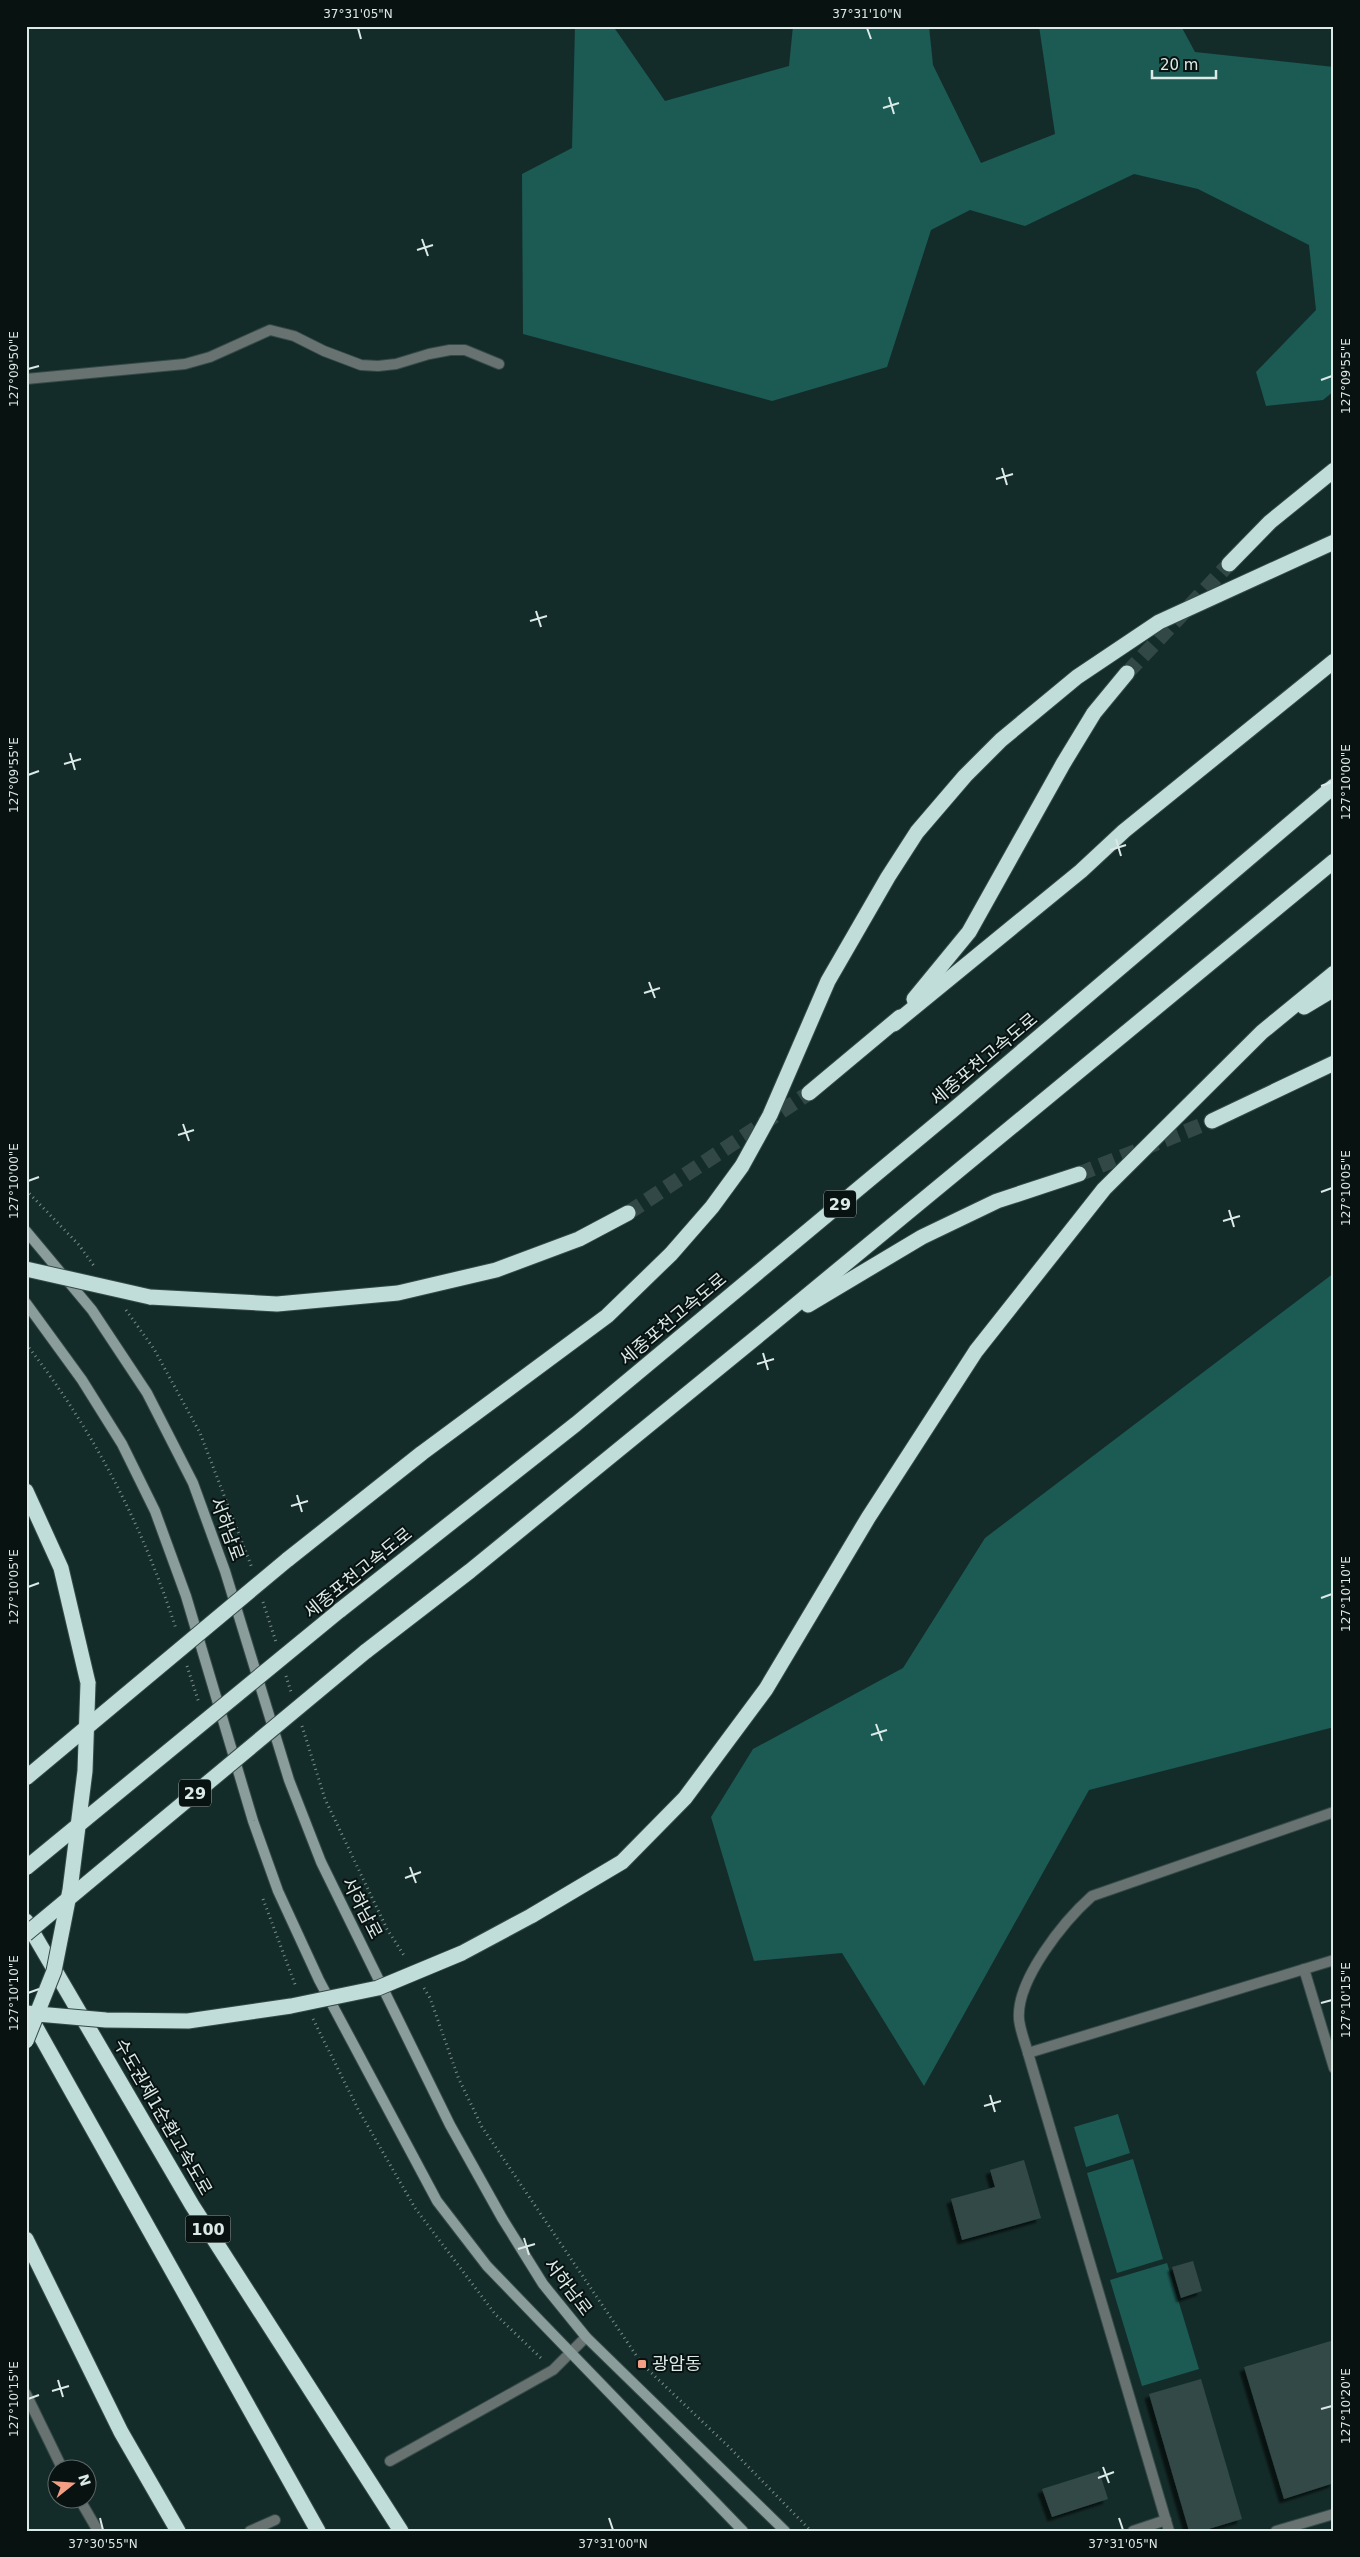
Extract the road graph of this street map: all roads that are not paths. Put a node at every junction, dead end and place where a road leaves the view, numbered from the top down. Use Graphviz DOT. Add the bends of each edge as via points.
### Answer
graph roads {
  1 [pos="499,364"];
  2 [pos="26,379"];
  3 [pos="1334,470"];
  4 [pos="1334,542"];
  5 [pos="1229,564"];
  6 [pos="1334,661"];
  7 [pos="1127,672"];
  8 [pos="1334,786"];
  9 [pos="1334,861"];
  10 [pos="1334,973"];
  11 [pos="1334,990"];
  12 [pos="894,1024"];
  13 [pos="1262,1032"];
  14 [pos="1334,1062"];
  15 [pos="809,1093"];
  16 [pos="1212,1121"];
  17 [pos="1079,1174"];
  18 [pos="628,1213"];
  19 [pos="26,1231"];
  20 [pos="26,1269"];
  21 [pos="26,1303"];
  22 [pos="764,1332"];
  23 [pos="26,1491"];
  24 [pos="26,1778"];
  25 [pos="1334,1812"];
  26 [pos="26,1868"];
  27 [pos="26,1921"];
  28 [pos="26,1934"];
  29 [pos="1334,1960"];
  30 [pos="1304,1969"];
  31 [pos="26,2009"];
  32 [pos="26,2013"];
  33 [pos="26,2041"];
  34 [pos="1028,2053"];
  35 [pos="1334,2068"];
  36 [pos="26,2239"];
  37 [pos="586,2337"];
  38 [pos="572,2352"];
  39 [pos="26,2394"];
  40 [pos="58,2460"];
  41 [pos="390,2461"];
  42 [pos="86,2510"];
  43 [pos="1334,2514"];
  44 [pos="275,2520"];
  45 [pos="1166,2520"];
  46 [pos="98,2531"];
  47 [pos="178,2531"];
  48 [pos="250,2531"];
  49 [pos="318,2531"];
  50 [pos="401,2531"];
  51 [pos="743,2531"];
  52 [pos="785,2531"];
  53 [pos="1133,2531"];
  54 [pos="1169,2531"];
  55 [pos="1276,2531"];
  1 -- 2 [label="lane" via="465,350 450,350 396,364 361,364 294,336 270,330 210,357 185,364"];
  3 -- 5 [label="highway" via="1270,522"];
  4 -- 24 [label="highway, bridge" via="1160,622 1077,677 1001,740 917,832 888,877 828,980 770,1115 747,1157 712,1207 671,1254 607,1316 422,1453 287,1560"];
  6 -- 12 [label="highway" via="1124,831 1081,871"];
  7 -- 12 [label="highway" via="1094,713 1063,764 969,932"];
  8 -- 26 [label="highway, 세종포천고속도로 / 29, bridge" via="576,1424 339,1611"];
  9 -- 22 [label="highway, 29"];
  10 -- 13 [label="highway"];
  11 -- 13 [label="highway"];
  12 -- 15 [label="highway"];
  13 -- 32 [label="highway, bridge" via="1104,1189 976,1350 868,1518 766,1689 685,1798 622,1862 462,1953 378,1988 291,2006 188,2021 106,2020"];
  14 -- 16 [label="highway"];
  17 -- 22 [label="highway" via="997,1201 922,1237"];
  18 -- 20 [label="highway, bridge" via="579,1239 496,1270 398,1293 277,1304 150,1297"];
  19 -- 37 [label="main road, 서하남로" via="92,1310 147,1393 193,1483 225,1571 288,1780 321,1862 450,2125 543,2284"];
  21 -- 38 [label="main road" via="82,1380 122,1444 155,1511 186,1596 253,1821 278,1891 318,1980 437,2201 487,2266"];
  22 -- 28 [label="highway, 29, bridge" via="470,1572 365,1652"];
  23 -- 33 [label="highway, bridge" via="61,1568 88,1683 85,1771 70,1890 54,1971"];
  25 -- 34 [label="lane" via="1092,1896 1076,1910 1024,1987 1019,2019"];
  27 -- 50 [label="highway, 수도권제1순환고속도로 / 100" via="192,2205"];
  29 -- 30 [label="lane"];
  30 -- 34 [label="lane"];
  30 -- 35 [label="lane"];
  31 -- 49 [label="highway, 100"];
  34 -- 45 [label="lane"];
  36 -- 47 [label="highway" via="121,2432"];
  37 -- 38 [label="lane"];
  37 -- 52 [label="main road, 서하남로"];
  38 -- 41 [label="lane" via="554,2370"];
  38 -- 51 [label="main road"];
  39 -- 40 [label="lane"];
  42 -- 46 [label="lane"];
  43 -- 55 [label="lane"];
  44 -- 48 [label="lane"];
  45 -- 53 [label="lane"];
  45 -- 54 [label="lane"];
}
